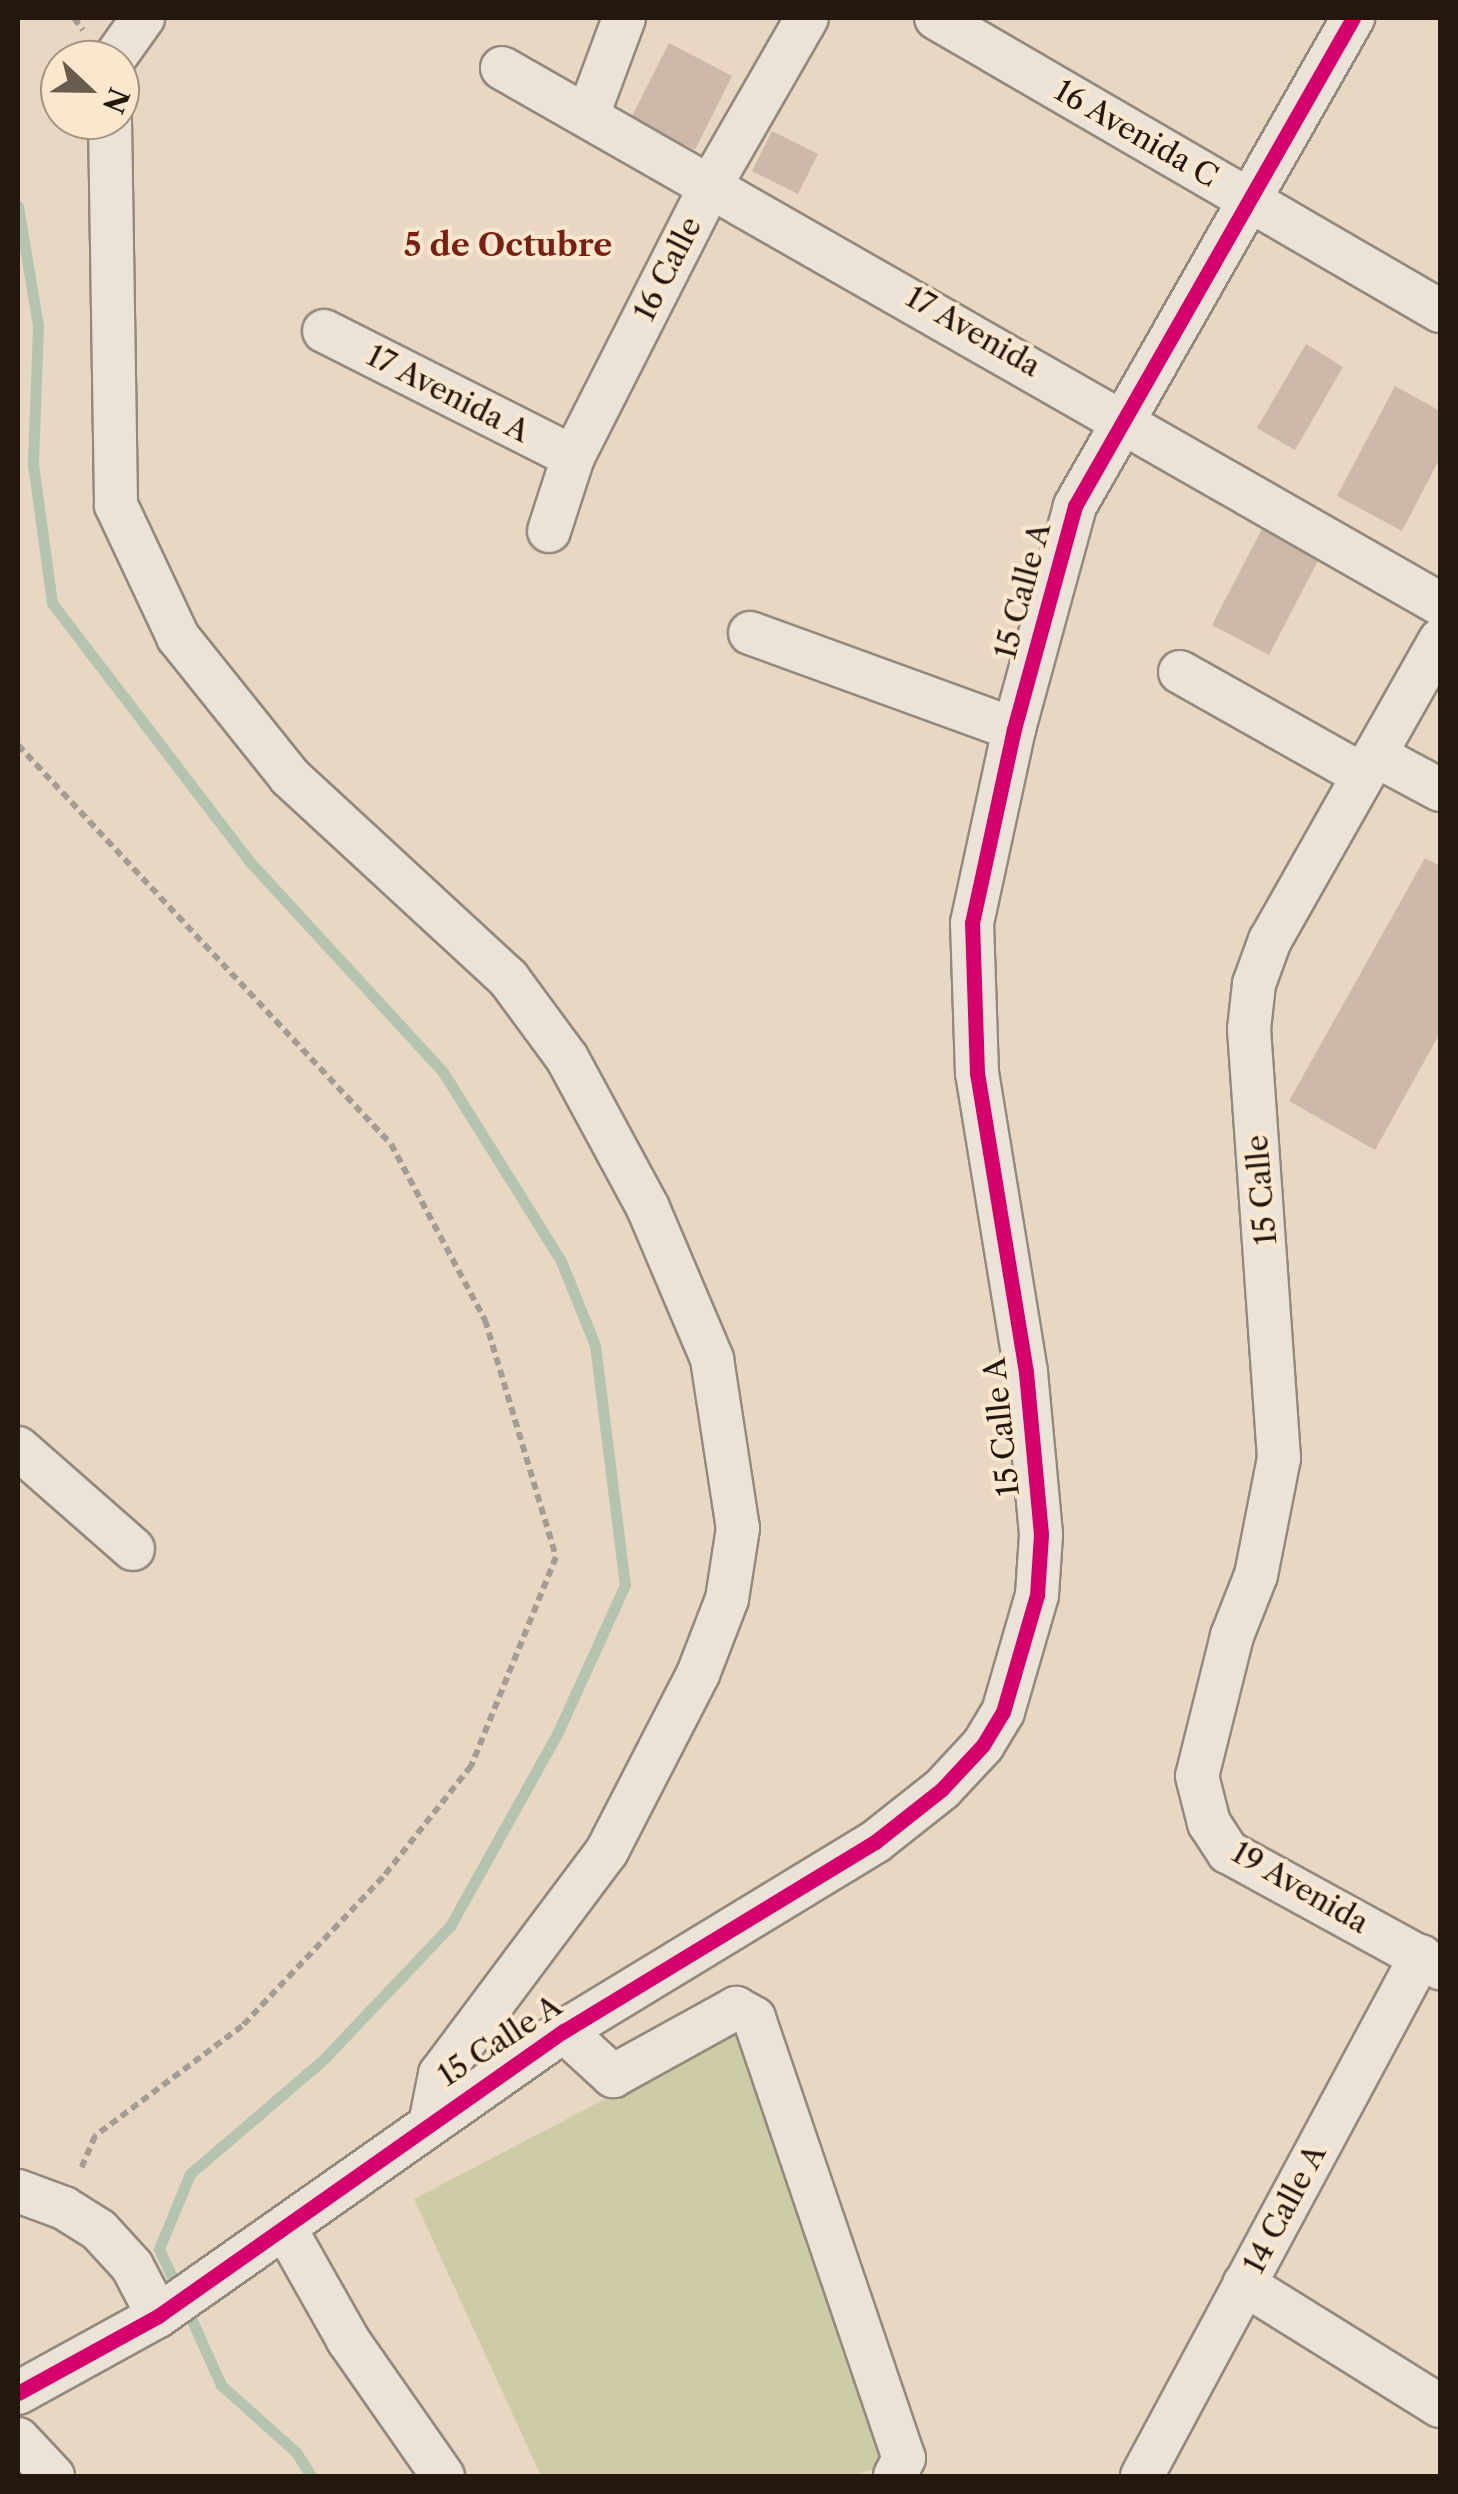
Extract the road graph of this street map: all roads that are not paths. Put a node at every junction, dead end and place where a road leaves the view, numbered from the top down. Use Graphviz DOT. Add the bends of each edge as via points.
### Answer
graph roads {
  1 [pos="142,18"];
  2 [pos="624,18"];
  3 [pos="807,18"];
  4 [pos="936,18"];
  5 [pos="1353,18"];
  6 [pos="127,40"];
  7 [pos="502,68"];
  8 [pos="588,114"];
  9 [pos="110,140"];
  10 [pos="712,183"];
  11 [pos="1248,198"];
  12 [pos="1440,311"];
  13 [pos="324,330"];
  14 [pos="1121,416"];
  15 [pos="573,457"];
  16 [pos="549,530"];
  17 [pos="1440,604"];
  18 [pos="750,633"];
  19 [pos="1440,640"];
  20 [pos="1180,672"];
  21 [pos="1014,729"];
  22 [pos="1369,765"];
  23 [pos="1440,790"];
  24 [pos="18,1448"];
  25 [pos="133,1549"];
  26 [pos="1197,1776"];
  27 [pos="1431,1962"];
  28 [pos="564,2031"];
  29 [pos="432,2119"];
  30 [pos="18,2191"];
  31 [pos="285,2228"];
  32 [pos="1244,2284"];
  33 [pos="163,2313"];
  34 [pos="18,2393"];
  35 [pos="1440,2406"];
  36 [pos="18,2439"];
  37 [pos="1146,2469"];
  38 [pos="53,2476"];
  39 [pos="443,2476"];
  40 [pos="895,2476"];
  1 -- 6 [label="street"];
  2 -- 8 [label="street"];
  3 -- 10 [label="street, 16 Calle"];
  4 -- 11 [label="street, 16 Avenida C"];
  5 -- 11 [label="street, 15 Calle A"];
  7 -- 8 [label="street, 17 Avenida"];
  8 -- 10 [label="street, 17 Avenida"];
  9 -- 29 [label="street" via="116,505 178,638 290,776 508,978 567,1058 648,1208 712,1359 738,1528 727,1599 698,1674 607,1852 440,2074"];
  10 -- 14 [label="street, 17 Avenida"];
  10 -- 15 [label="street, 16 Calle"];
  11 -- 12 [label="street, 16 Avenida C"];
  11 -- 14 [label="street, 15 Calle A"];
  13 -- 15 [label="street, 17 Avenida A"];
  14 -- 17 [label="street, 17 Avenida"];
  14 -- 21 [label="street, 15 Calle A" via="1075,506"];
  15 -- 16 [label="street, 16 Calle"];
  18 -- 21 [label="street"];
  19 -- 22 [label="street, 15 Calle"];
  20 -- 22 [label="street"];
  21 -- 28 [label="street, 15 Calle A" via="972,923 970,989 987,1152 1026,1372 1040,1534 1024,1656 984,1745 942,1789 875,1842"];
  22 -- 23 [label="street"];
  22 -- 26 [label="street, 15 Calle" via="1270,940 1254,984 1249,1029 1279,1458 1256,1575 1232,1636"];
  24 -- 25 [label="street"];
  26 -- 27 [label="street, 19 Avenida" via="1209,1823 1228,1852"];
  27 -- 32 [label="street, 14 Calle A"];
  28 -- 29 [label="street, 15 Calle A"];
  28 -- 40 [label="street" via="613,2076 736,2008 754,2018 904,2458"];
  29 -- 31 [label="street, 15 Calle A"];
  30 -- 33 [label="street" via="82,2219 132,2266"];
  31 -- 33 [label="street, 15 Calle A"];
  31 -- 39 [label="street" via="348,2340"];
  32 -- 35 [label="street"];
  32 -- 37 [label="street, 14 Calle A"];
  33 -- 34 [label="street, 15 Calle A"];
  36 -- 38 [label="street"];
}
